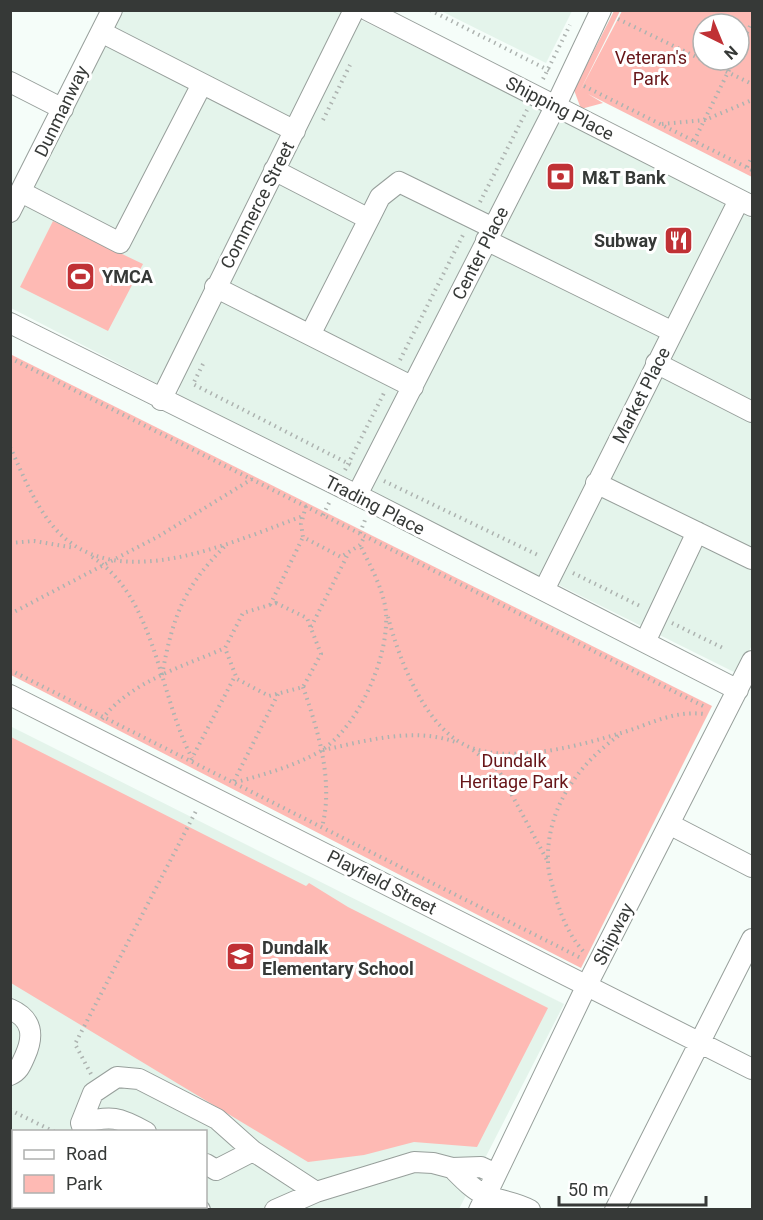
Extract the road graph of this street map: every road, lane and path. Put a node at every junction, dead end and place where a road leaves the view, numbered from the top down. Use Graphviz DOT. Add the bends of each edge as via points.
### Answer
graph roads {
  1 [pos="112,10"];
  2 [pos="354,10"];
  3 [pos="367,10"];
  4 [pos="430,10"];
  5 [pos="610,15"];
  6 [pos="573,20"];
  7 [pos="101,32"];
  8 [pos="691,54"];
  9 [pos="548,70"];
  10 [pos="728,72"];
  11 [pos="569,79"];
  12 [pos="10,82"];
  13 [pos="202,84"];
  14 [pos="753,84"];
  15 [pos="535,95"];
  16 [pos="753,100"];
  17 [pos="556,105"];
  18 [pos="63,109"];
  19 [pos="705,120"];
  20 [pos="661,124"];
  21 [pos="295,131"];
  22 [pos="694,141"];
  23 [pos="753,157"];
  24 [pos="747,167"];
  25 [pos="274,170"];
  26 [pos="753,170"];
  27 [pos="21,192"];
  28 [pos="746,203"];
  29 [pos="10,212"];
  30 [pos="472,218"];
  31 [pos="369,219"];
  32 [pos="489,234"];
  33 [pos="215,287"];
  34 [pos="10,323"];
  35 [pos="673,332"];
  36 [pos="310,335"];
  37 [pos="10,358"];
  38 [pos="656,363"];
  39 [pos="392,377"];
  40 [pos="193,384"];
  41 [pos="413,387"];
  42 [pos="161,399"];
  43 [pos="753,412"];
  44 [pos="10,447"];
  45 [pos="349,463"];
  46 [pos="368,473"];
  47 [pos="252,479"];
  48 [pos="596,483"];
  49 [pos="337,485"];
  50 [pos="357,495"];
  51 [pos="306,506"];
  52 [pos="323,515"];
  53 [pos="303,516"];
  54 [pos="697,532"];
  55 [pos="365,536"];
  56 [pos="303,537"];
  57 [pos="10,543"];
  58 [pos="227,544"];
  59 [pos="360,545"];
  60 [pos="83,550"];
  61 [pos="348,554"];
  62 [pos="116,559"];
  63 [pos="753,559"];
  64 [pos="557,565"];
  65 [pos="105,566"];
  66 [pos="544,590"];
  67 [pos="270,605"];
  68 [pos="386,611"];
  69 [pos="10,614"];
  70 [pos="658,615"];
  71 [pos="310,627"];
  72 [pos="645,642"];
  73 [pos="225,648"];
  74 [pos="723,648"];
  75 [pos="10,670"];
  76 [pos="235,675"];
  77 [pos="162,676"];
  78 [pos="747,676"];
  79 [pos="303,687"];
  80 [pos="278,694"];
  81 [pos="10,695"];
  82 [pos="705,714"];
  83 [pos="103,717"];
  84 [pos="699,724"];
  85 [pos="624,732"];
  86 [pos="92,736"];
  87 [pos="470,748"];
  88 [pos="321,750"];
  89 [pos="191,760"];
  90 [pos="233,783"];
  91 [pos="196,811"];
  92 [pos="669,824"];
  93 [pos="322,827"];
  94 [pos="548,862"];
  95 [pos="753,867"];
  96 [pos="753,939"];
  97 [pos="590,942"];
  98 [pos="584,952"];
  99 [pos="586,985"];
  100 [pos="10,1009"];
  101 [pos="700,1043"];
  102 [pos="753,1069"];
  103 [pos="10,1075"];
  104 [pos="87,1085"];
  105 [pos="10,1110"];
  106 [pos="82,1127"];
  107 [pos="53,1130"];
  108 [pos="144,1130"];
  109 [pos="253,1151"];
  110 [pos="207,1165"];
  111 [pos="452,1168"];
  112 [pos="496,1174"];
  113 [pos="316,1191"];
  114 [pos="483,1202"];
  115 [pos="275,1209"];
  116 [pos="530,1209"];
  117 [pos="615,1209"];
  1 -- 7 [label="street, Dunmanway"];
  2 -- 21 [label="street, Commerce Street"];
  3 -- 15 [label="street, Shipping Place"];
  4 -- 9 [label="path"];
  5 -- 8 [label="path"];
  5 -- 11 [label="street, Center Place"];
  6 -- 9 [label="path"];
  7 -- 13 [label="street"];
  7 -- 18 [label="street, Dunmanway"];
  9 -- 11 [label="path"];
  9 -- 15 [label="path"];
  10 -- 14 [label="path"];
  10 -- 19 [label="path"];
  11 -- 17 [label="street, Center Place"];
  11 -- 20 [label="path"];
  12 -- 18 [label="street"];
  13 -- 21 [label="street"];
  13 -- 27 [label="street" via="120,243"];
  15 -- 17 [label="street, Shipping Place"];
  15 -- 30 [label="path"];
  16 -- 19 [label="path"];
  17 -- 28 [label="street, Shipping Place"];
  17 -- 32 [label="street, Center Place"];
  18 -- 27 [label="street, Dunmanway"];
  19 -- 20 [label="path"];
  19 -- 22 [label="path"];
  20 -- 22 [label="path"];
  21 -- 25 [label="street, Commerce Street"];
  22 -- 24 [label="path"];
  23 -- 24 [label="path"];
  24 -- 26 [label="path"];
  25 -- 31 [label="street"];
  25 -- 33 [label="street, Commerce Street"];
  27 -- 29 [label="street, Dunmanway"];
  28 -- 35 [label="street, Market Place"];
  30 -- 31 [label="street" via="399,182 380,197"];
  30 -- 32 [label="street"];
  30 -- 39 [label="path"];
  31 -- 36 [label="street"];
  32 -- 35 [label="street"];
  32 -- 41 [label="street, Center Place"];
  33 -- 36 [label="street"];
  33 -- 42 [label="street, Commerce Street"];
  34 -- 42 [label="street, Trading Place"];
  35 -- 38 [label="street, Market Place"];
  36 -- 39 [label="street"];
  37 -- 47 [label="path"];
  38 -- 43 [label="street"];
  38 -- 48 [label="street, Market Place"];
  39 -- 41 [label="street"];
  39 -- 45 [label="path"];
  40 -- 45 [label="path"];
  41 -- 46 [label="street, Center Place"];
  42 -- 49 [label="street, Trading Place"];
  44 -- 60 [label="path" via="54,525 69,542"];
  45 -- 46 [label="path"];
  45 -- 49 [label="path"];
  46 -- 50 [label="street, Center Place"];
  46 -- 64 [label="path"];
  47 -- 51 [label="path"];
  47 -- 62 [label="path"];
  48 -- 54 [label="street"];
  48 -- 64 [label="street, Market Place"];
  49 -- 50 [label="street, Trading Place"];
  49 -- 52 [label="path"];
  50 -- 66 [label="street, Trading Place"];
  51 -- 52 [label="path"];
  51 -- 53 [label="path"];
  52 -- 55 [label="path"];
  53 -- 56 [label="path"];
  53 -- 58 [label="path"];
  54 -- 63 [label="street"];
  54 -- 70 [label="street"];
  55 -- 59 [label="path"];
  55 -- 82 [label="path" via="707,708"];
  56 -- 61 [label="path" via="342,557"];
  56 -- 67 [label="path"];
  57 -- 60 [label="path" via="56,543"];
  58 -- 62 [label="path" via="179,557"];
  58 -- 77 [label="path" via="185,595 174,619"];
  59 -- 61 [label="path"];
  59 -- 68 [label="path"];
  60 -- 62 [label="path" via="97,557"];
  60 -- 65 [label="path"];
  61 -- 71 [label="path"];
  62 -- 65 [label="path"];
  64 -- 66 [label="street, Market Place"];
  64 -- 70 [label="path"];
  65 -- 69 [label="path"];
  65 -- 77 [label="path" via="141,620"];
  66 -- 72 [label="street, Trading Place"];
  67 -- 71 [label="path" via="276,603 307,618"];
  67 -- 73 [label="path" via="243,613"];
  68 -- 87 [label="path" via="411,684 446,730"];
  68 -- 88 [label="path" via="372,685 343,730"];
  70 -- 72 [label="street"];
  70 -- 74 [label="path"];
  71 -- 79 [label="path" via="321,654"];
  72 -- 78 [label="street, Trading Place"];
  73 -- 76 [label="path"];
  73 -- 77 [label="path"];
  75 -- 83 [label="path"];
  76 -- 80 [label="path" via="269,696"];
  76 -- 89 [label="path"];
  77 -- 83 [label="path" via="122,699"];
  77 -- 89 [label="path"];
  78 -- 92 [label="street, Shipway"];
  79 -- 80 [label="path"];
  79 -- 88 [label="path"];
  80 -- 90 [label="path"];
  81 -- 86 [label="street, Playfield Street"];
  82 -- 84 [label="path"];
  82 -- 85 [label="path" via="669,716"];
  83 -- 86 [label="path"];
  83 -- 89 [label="path"];
  85 -- 87 [label="path" via="553,749 493,754"];
  85 -- 94 [label="path" via="600,749 570,784 554,822"];
  86 -- 99 [label="street, Playfield Street"];
  87 -- 88 [label="path" via="450,740 411,735"];
  87 -- 94 [label="path" via="499,771"];
  88 -- 90 [label="path" via="299,762"];
  88 -- 93 [label="path" via="326,784"];
  89 -- 90 [label="path"];
  90 -- 93 [label="path"];
  91 -- 104 [label="path" via="75,1044 92,1076"];
  92 -- 95 [label="street"];
  92 -- 99 [label="street, Shipway"];
  93 -- 98 [label="path" via="581,958"];
  94 -- 98 [label="path" via="564,924"];
  96 -- 101 [label="street"];
  97 -- 98 [label="path"];
  99 -- 101 [label="street, Playfield Street"];
  99 -- 112 [label="street, Shipway"];
  100 -- 103 [label="street" via="30,1024 32,1041 18,1071"];
  101 -- 102 [label="street, Playfield Street"];
  101 -- 117 [label="street"];
  105 -- 107 [label="path"];
  106 -- 108 [label="street" via="106,1116 123,1119"];
  106 -- 109 [label="street" via="93,1093 117,1077 139,1079 217,1119"];
  109 -- 110 [label="street" via="216,1170"];
  109 -- 113 [label="street"];
  111 -- 112 [label="street" via="481,1167"];
  111 -- 113 [label="street" via="414,1162"];
  111 -- 114 [label="street"];
  112 -- 114 [label="street, Shipway"];
  113 -- 115 [label="street"];
  114 -- 116 [label="street" via="515,1202"];
}
